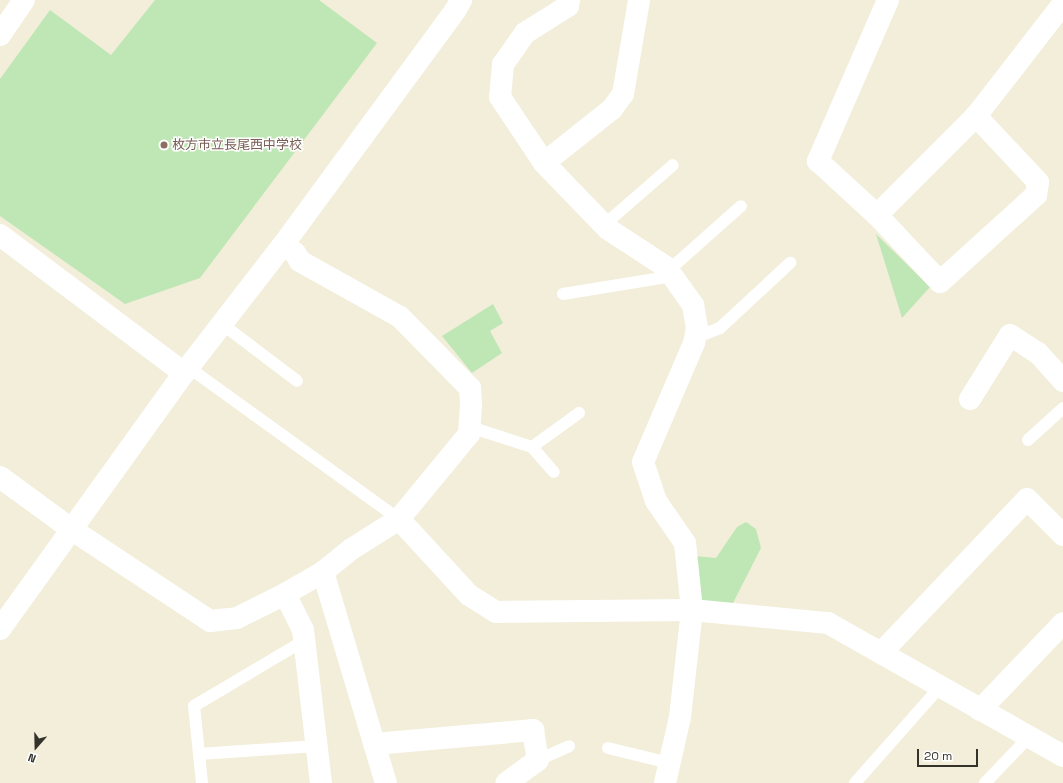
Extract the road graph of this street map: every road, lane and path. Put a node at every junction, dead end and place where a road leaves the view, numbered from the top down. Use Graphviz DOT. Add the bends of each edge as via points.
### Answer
graph roads {
  1 [pos="24,0"];
  2 [pos="461,0"];
  3 [pos="569,0"];
  4 [pos="639,0"];
  5 [pos="888,0"];
  6 [pos="1063,4"];
  7 [pos="2,27"];
  8 [pos="976,116"];
  9 [pos="544,163"];
  10 [pos="673,165"];
  11 [pos="741,206"];
  12 [pos="877,215"];
  13 [pos="604,225"];
  14 [pos="0,235"];
  15 [pos="283,245"];
  16 [pos="790,263"];
  17 [pos="671,273"];
  18 [pos="564,294"];
  19 [pos="222,324"];
  20 [pos="695,338"];
  21 [pos="186,370"];
  22 [pos="297,381"];
  23 [pos="1063,381"];
  24 [pos="970,399"];
  25 [pos="1063,408"];
  26 [pos="579,413"];
  27 [pos="470,427"];
  28 [pos="1028,440"];
  29 [pos="532,448"];
  30 [pos="554,472"];
  31 [pos="0,477"];
  32 [pos="399,519"];
  33 [pos="70,529"];
  34 [pos="1063,535"];
  35 [pos="323,572"];
  36 [pos="285,594"];
  37 [pos="692,610"];
  38 [pos="1063,623"];
  39 [pos="0,628"];
  40 [pos="305,640"];
  41 [pos="881,653"];
  42 [pos="940,687"];
  43 [pos="980,710"];
  44 [pos="1029,737"];
  45 [pos="374,744"];
  46 [pos="317,746"];
  47 [pos="569,746"];
  48 [pos="608,748"];
  49 [pos="199,754"];
  50 [pos="1063,756"];
  51 [pos="538,760"];
  52 [pos="667,773"];
  53 [pos="202,783"];
  54 [pos="321,783"];
  55 [pos="386,783"];
  56 [pos="506,783"];
  57 [pos="855,783"];
  58 [pos="985,783"];
  1 -- 7 [label="street"];
  2 -- 15 [label="street"];
  3 -- 9 [label="street" via="568,6 525,33 503,64 500,97"];
  4 -- 9 [label="street" via="623,94 612,109"];
  5 -- 12 [label="street" via="818,161"];
  6 -- 8 [label="street"];
  8 -- 12 [label="street"];
  8 -- 12 [label="street" via="1038,182 1036,195 940,282"];
  9 -- 13 [label="street"];
  10 -- 13 [label="lane"];
  11 -- 17 [label="lane"];
  13 -- 17 [label="street"];
  14 -- 21 [label="street"];
  15 -- 19 [label="street"];
  15 -- 27 [label="street" via="295,253 300,261 400,317 470,388"];
  16 -- 20 [label="lane" via="720,328"];
  17 -- 18 [label="lane"];
  17 -- 20 [label="street" via="693,305 697,328"];
  19 -- 21 [label="street"];
  19 -- 22 [label="lane"];
  20 -- 37 [label="street" via="642,462 656,501 685,543"];
  21 -- 32 [label="lane"];
  21 -- 33 [label="street"];
  23 -- 24 [label="street" via="1038,354 1010,335"];
  25 -- 28 [label="lane"];
  26 -- 29 [label="lane"];
  27 -- 29 [label="lane"];
  27 -- 32 [label="street" via="469,434"];
  29 -- 30 [label="lane"];
  31 -- 33 [label="street"];
  32 -- 35 [label="street" via="350,550"];
  32 -- 37 [label="street" via="469,595 496,612"];
  33 -- 36 [label="street" via="210,621 237,618"];
  33 -- 39 [label="street"];
  34 -- 41 [label="street" via="1027,499"];
  35 -- 36 [label="street"];
  35 -- 45 [label="street"];
  36 -- 40 [label="street" via="303,630"];
  37 -- 41 [label="street" via="828,623"];
  37 -- 52 [label="street" via="680,717"];
  38 -- 43 [label="street"];
  40 -- 46 [label="street"];
  40 -- 49 [label="lane" via="194,706"];
  41 -- 42 [label="street"];
  42 -- 43 [label="street"];
  42 -- 57 [label="lane"];
  43 -- 44 [label="street"];
  44 -- 50 [label="street"];
  44 -- 58 [label="lane"];
  45 -- 51 [label="street" via="533,730"];
  45 -- 55 [label="street"];
  46 -- 49 [label="lane"];
  46 -- 54 [label="street"];
  47 -- 51 [label="lane"];
  48 -- 52 [label="lane"];
  49 -- 53 [label="lane"];
  51 -- 56 [label="street"];
}
